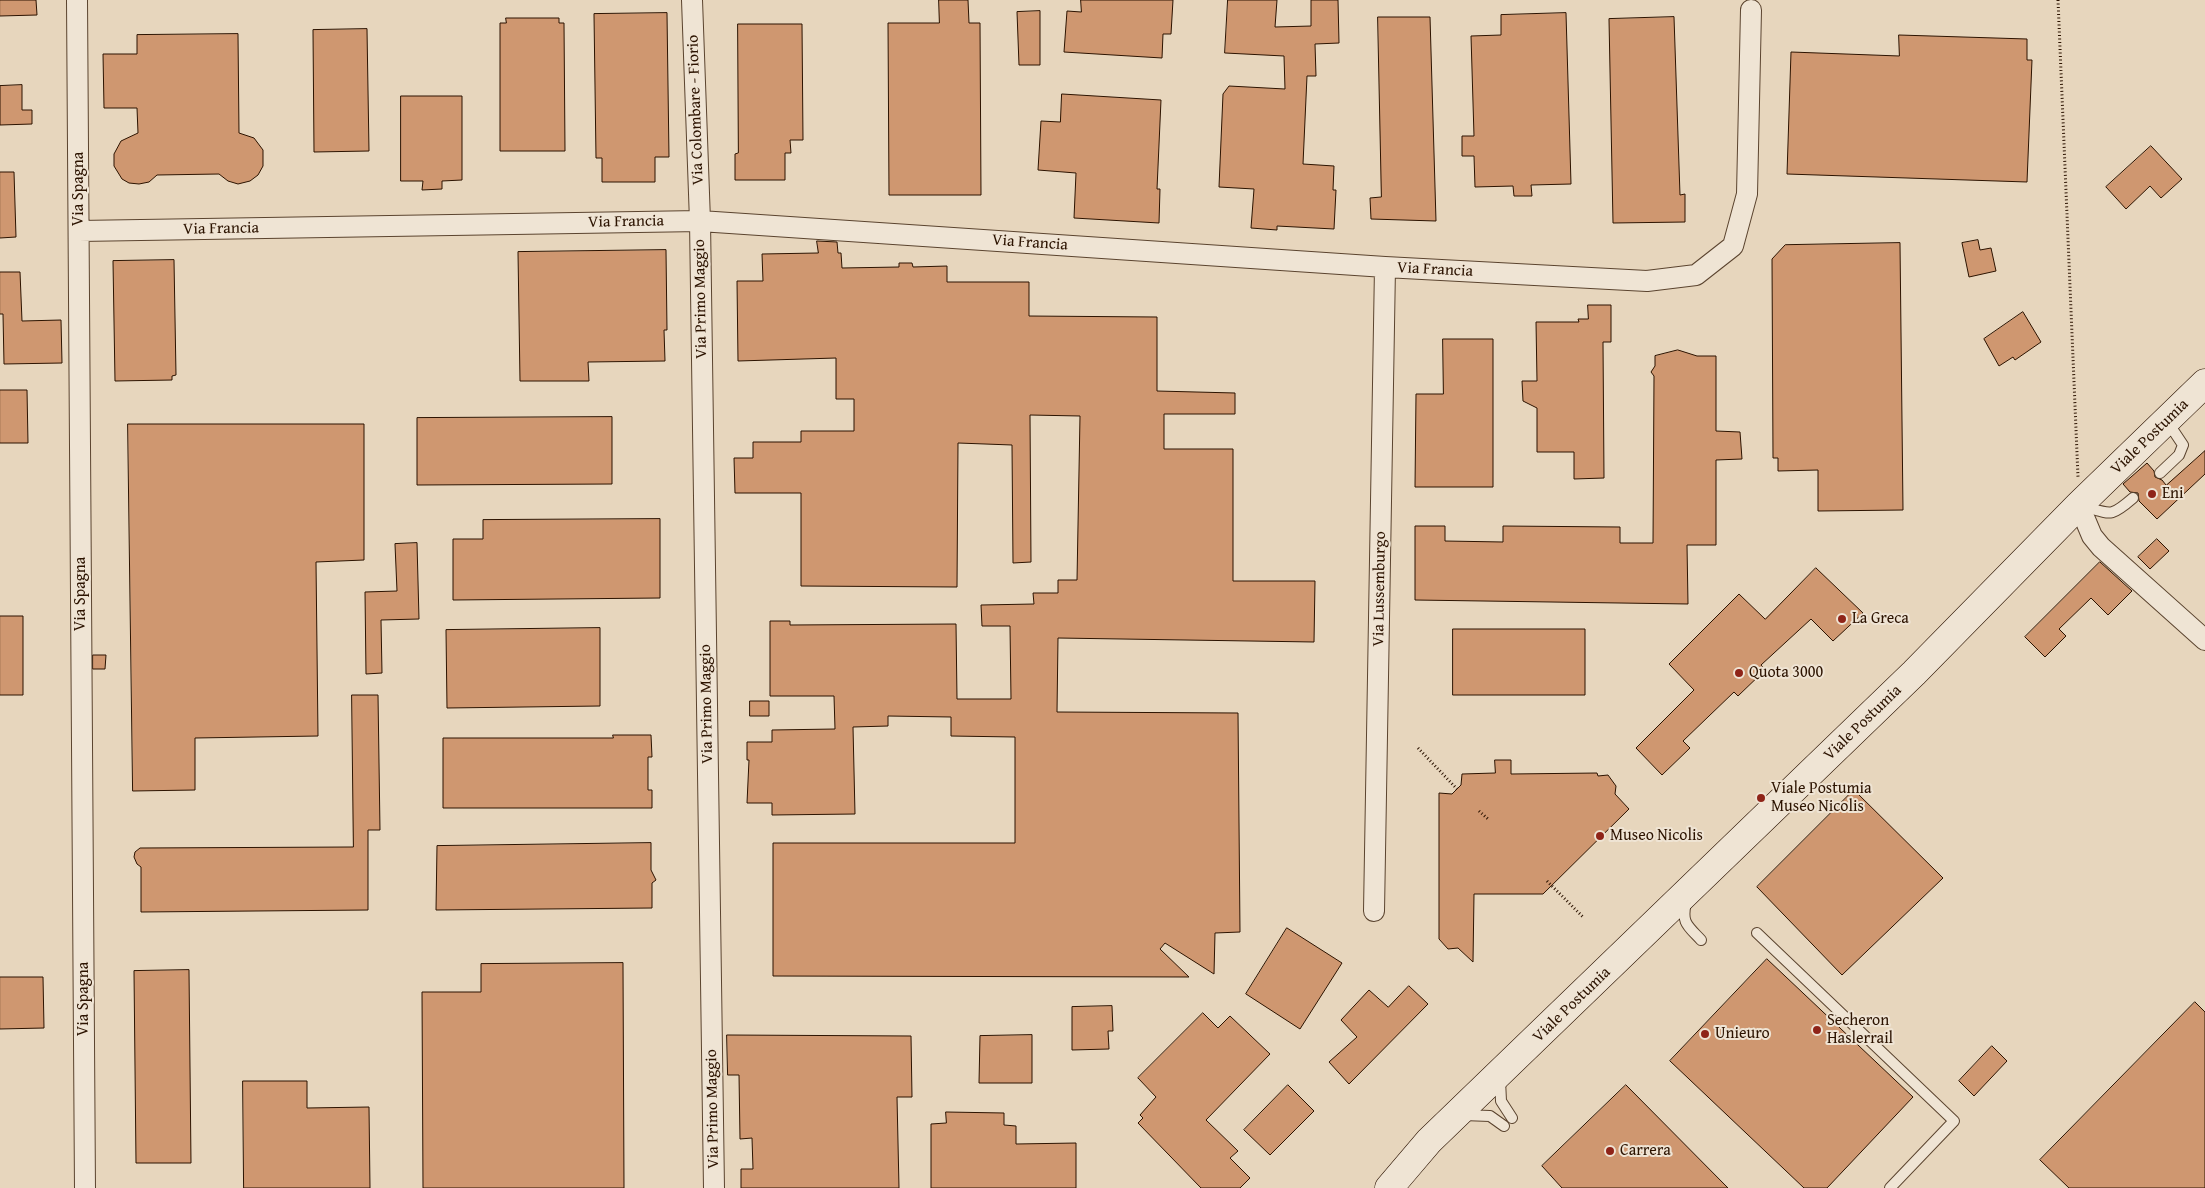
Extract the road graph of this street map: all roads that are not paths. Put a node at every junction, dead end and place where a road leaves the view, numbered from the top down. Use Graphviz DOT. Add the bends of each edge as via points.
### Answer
graph roads {
  1 [pos="77,0"];
  2 [pos="692,0"];
  3 [pos="1751,10"];
  4 [pos="700,221"];
  5 [pos="79,231"];
  6 [pos="1385,267"];
  7 [pos="2205,383"];
  8 [pos="2167,420"];
  9 [pos="2160,473"];
  10 [pos="2133,498"];
  11 [pos="2079,505"];
  12 [pos="2205,640"];
  13 [pos="1694,886"];
  14 [pos="1374,911"];
  15 [pos="1757,933"];
  16 [pos="1701,940"];
  17 [pos="1500,1074"];
  18 [pos="1454,1117"];
  19 [pos="1512,1118"];
  20 [pos="1504,1126"];
  21 [pos="1429,1141"];
  22 [pos="85,1188"];
  23 [pos="714,1188"];
  24 [pos="1368,1188"];
  25 [pos="1389,1188"];
  26 [pos="1403,1188"];
  27 [pos="1890,1188"];
  1 -- 5 [label="street, Via Spagna"];
  2 -- 4 [label="street, Via Colombare - Fiorio"];
  3 -- 6 [label="street, Via Francia" via="1747,194 1733,246 1696,275 1647,281"];
  4 -- 5 [label="street, Via Francia"];
  4 -- 6 [label="street, Via Francia"];
  4 -- 23 [label="street, Via Primo Maggio"];
  5 -- 22 [label="street, Via Spagna"];
  6 -- 14 [label="street, Via Lussemburgo"];
  7 -- 8 [label="main road, Viale Postumia"];
  8 -- 9 [label="lane" via="2183,446 2179,455"];
  8 -- 11 [label="main road, Viale Postumia"];
  10 -- 11 [label="lane" via="2117,511 2108,513"];
  11 -- 12 [label="street" via="2092,536 2101,547"];
  11 -- 13 [label="main road, Viale Postumia" via="1914,673"];
  13 -- 16 [label="lane" via="1687,900 1685,923"];
  13 -- 17 [label="main road, Viale Postumia"];
  15 -- 27 [label="lane" via="1954,1120"];
  17 -- 18 [label="main road, Viale Postumia"];
  17 -- 19 [label="lane" via="1501,1101"];
  18 -- 20 [label="lane" via="1490,1116"];
  18 -- 21 [label="main road, Viale Postumia"];
  21 -- 24 [label="main road, Viale Postumia" via="1396,1161"];
  21 -- 25 [label="main road, Viale Postumia"];
  21 -- 26 [label="main road, Viale Postumia"];
}
